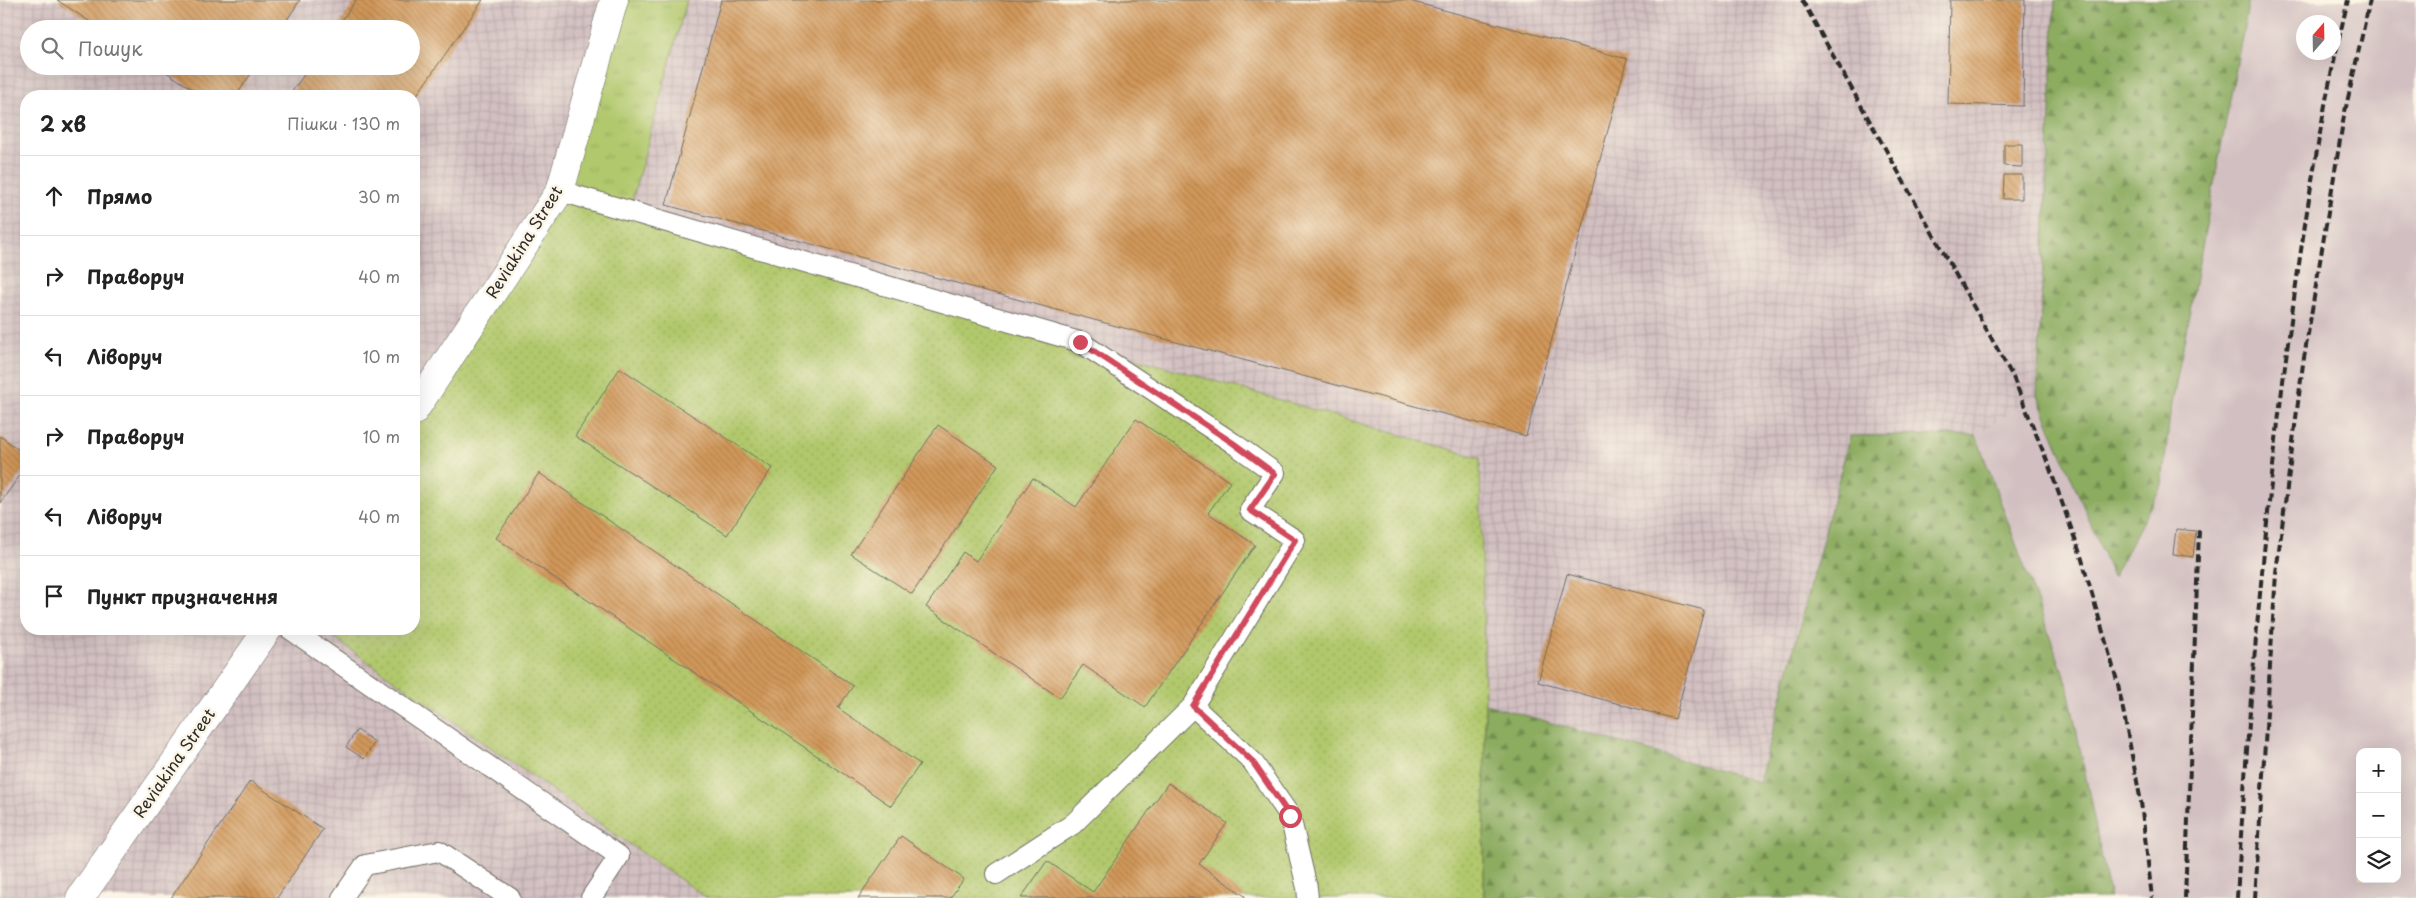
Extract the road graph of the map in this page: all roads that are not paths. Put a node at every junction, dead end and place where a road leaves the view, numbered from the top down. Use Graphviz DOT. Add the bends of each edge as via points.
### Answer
graph roads {
  1 [pos="614,0"];
  2 [pos="560,191"];
  3 [pos="420,402"];
  4 [pos="264,635"];
  5 [pos="299,635"];
  6 [pos="1193,706"];
  7 [pos="996,874"];
  8 [pos="80,898"];
  9 [pos="342,898"];
  10 [pos="510,898"];
  11 [pos="591,898"];
  12 [pos="1308,898"];
  1 -- 2 [label="street, Reviakina Street"];
  2 -- 3 [label="street, Reviakina Street"];
  2 -- 6 [label="lane" via="1080,342 1275,474 1250,510 1295,540"];
  4 -- 8 [label="street, Reviakina Street"];
  5 -- 11 [label="lane" via="619,856"];
  6 -- 7 [label="lane" via="1073,824"];
  6 -- 12 [label="lane" via="1252,761 1290,816"];
  9 -- 10 [label="lane" via="365,865 439,850"];
}
